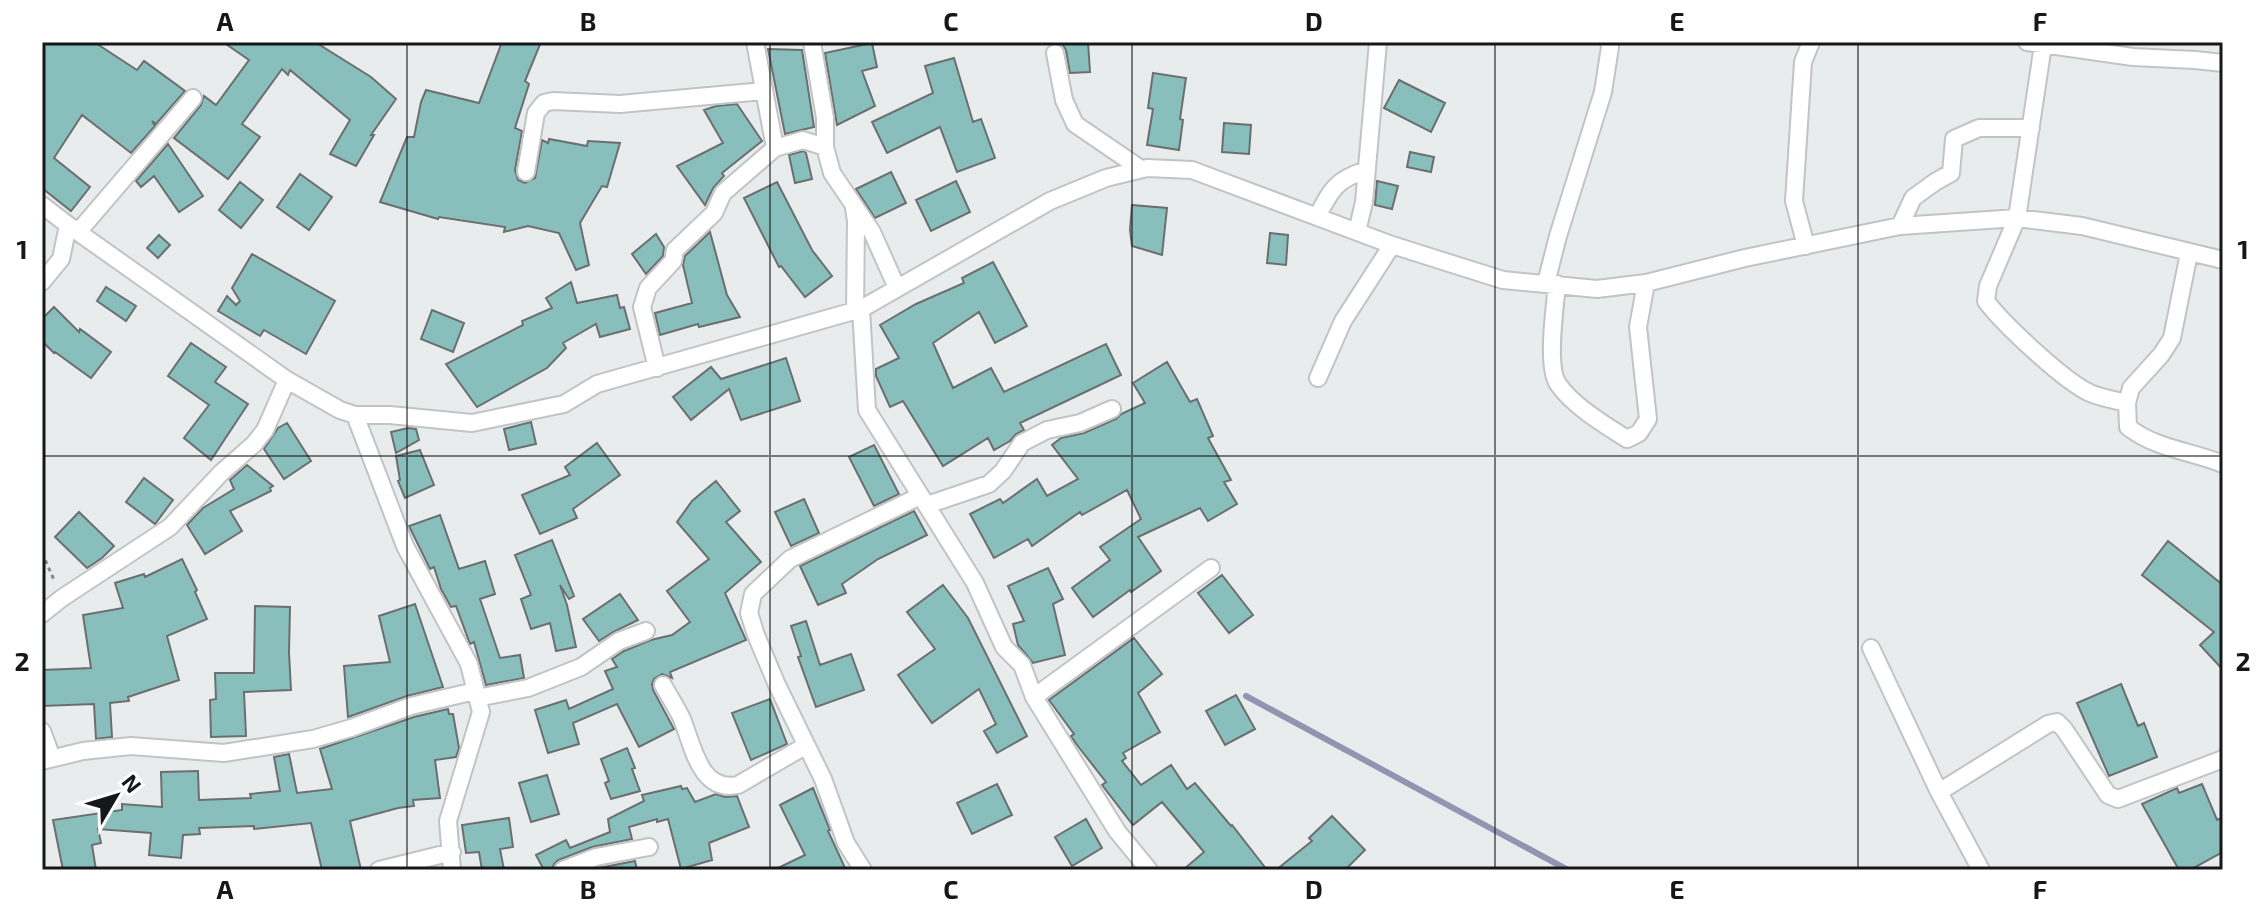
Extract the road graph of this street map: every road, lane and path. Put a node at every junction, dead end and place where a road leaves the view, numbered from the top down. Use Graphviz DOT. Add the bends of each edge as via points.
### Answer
graph roads {
  1 [pos="755,42"];
  2 [pos="812,42"];
  3 [pos="1378,42"];
  4 [pos="1609,42"];
  5 [pos="1811,42"];
  6 [pos="2043,44"];
  7 [pos="1055,53"];
  8 [pos="2223,63"];
  9 [pos="764,91"];
  10 [pos="193,98"];
  11 [pos="2031,128"];
  12 [pos="825,147"];
  13 [pos="775,148"];
  14 [pos="1141,169"];
  15 [pos="1367,170"];
  16 [pos="526,172"];
  17 [pos="853,203"];
  18 [pos="42,205"];
  19 [pos="1317,217"];
  20 [pos="2017,218"];
  21 [pos="1900,226"];
  22 [pos="73,229"];
  23 [pos="1357,232"];
  24 [pos="1392,245"];
  25 [pos="1806,246"];
  26 [pos="2189,253"];
  27 [pos="2223,260"];
  28 [pos="42,282"];
  29 [pos="1646,283"];
  30 [pos="1552,284"];
  31 [pos="897,288"];
  32 [pos="858,309"];
  33 [pos="657,368"];
  34 [pos="1318,378"];
  35 [pos="287,380"];
  36 [pos="2127,403"];
  37 [pos="1112,409"];
  38 [pos="355,415"];
  39 [pos="2223,464"];
  40 [pos="923,500"];
  41 [pos="42,553"];
  42 [pos="1211,568"];
  43 [pos="62,598"];
  44 [pos="42,614"];
  45 [pos="646,631"];
  46 [pos="1871,648"];
  47 [pos="663,685"];
  48 [pos="476,694"];
  49 [pos="1034,697"];
  50 [pos="42,731"];
  51 [pos="805,746"];
  52 [pos="47,759"];
  53 [pos="2223,759"];
  54 [pos="1939,792"];
  55 [pos="649,847"];
  56 [pos="452,852"];
  57 [pos="379,870"];
  58 [pos="452,870"];
  59 [pos="563,870"];
  60 [pos="863,870"];
  61 [pos="1149,870"];
  62 [pos="1981,870"];
  1 -- 9 [label="street"];
  2 -- 12 [label="street"];
  3 -- 15 [label="street"];
  4 -- 30 [label="street" via="1603,92 1558,236"];
  5 -- 25 [label="street" via="1803,62 1794,201"];
  6 -- 8 [label="street"];
  6 -- 11 [label="street"];
  7 -- 14 [label="street" via="1064,100 1075,124"];
  9 -- 13 [label="street"];
  9 -- 16 [label="street" via="620,104 544,103 536,113"];
  10 -- 22 [label="street"];
  11 -- 20 [label="street"];
  11 -- 21 [label="street" via="1979,128 1954,139 1951,173 1913,198"];
  12 -- 13 [label="street" via="803,140"];
  12 -- 17 [label="street" via="832,173"];
  13 -- 33 [label="street" via="723,193 714,213 675,250 673,261 648,288 642,307"];
  14 -- 19 [label="street" via="1192,170"];
  14 -- 31 [label="street" via="1050,201"];
  15 -- 19 [label="street" via="1333,188"];
  15 -- 23 [label="street"];
  17 -- 31 [label="street"];
  17 -- 32 [label="street"];
  18 -- 22 [label="street"];
  19 -- 23 [label="street"];
  20 -- 21 [label="street"];
  20 -- 26 [label="street" via="2082,226"];
  20 -- 36 [label="street" via="1986,301 2089,393"];
  21 -- 25 [label="street"];
  22 -- 28 [label="street" via="61,259"];
  22 -- 35 [label="street"];
  23 -- 24 [label="street"];
  24 -- 30 [label="street" via="1503,280"];
  24 -- 34 [label="street" via="1343,321"];
  25 -- 29 [label="street"];
  26 -- 27 [label="street"];
  26 -- 36 [label="street" via="2172,338 2131,388"];
  29 -- 30 [label="street" via="1597,289"];
  29 -- 30 [label="street" via="1638,327 1648,419 1627,439 1590,416 1556,382"];
  31 -- 32 [label="street"];
  32 -- 33 [label="street"];
  32 -- 40 [label="street" via="867,410"];
  33 -- 38 [label="street" via="597,384 564,404 472,423"];
  35 -- 38 [label="street"];
  35 -- 43 [label="street" via="254,444 170,527"];
  36 -- 39 [label="street" via="2128,427 2141,437"];
  37 -- 40 [label="street" via="1022,443 989,484"];
  38 -- 48 [label="street" via="405,546 469,664"];
  40 -- 49 [label="street" via="975,583 1004,647 1022,665"];
  40 -- 51 [label="street" via="790,559 753,594 749,613 756,635"];
  41 -- 43 [label="path"];
  42 -- 49 [label="street"];
  43 -- 44 [label="street"];
  45 -- 48 [label="street" via="619,641 581,667 528,688"];
  46 -- 54 [label="street"];
  47 -- 51 [label="street" via="701,769 716,784 738,785"];
  48 -- 52 [label="street" via="411,706 313,739 239,751 131,746"];
  48 -- 56 [label="street" via="481,712 448,821"];
  49 -- 61 [label="street" via="1117,831"];
  50 -- 52 [label="street"];
  51 -- 60 [label="street"];
  53 -- 54 [label="street" via="2118,799 2108,795 2057,722"];
  54 -- 62 [label="street"];
  55 -- 59 [label="street" via="596,857"];
  56 -- 57 [label="street"];
  56 -- 58 [label="street"];
}
